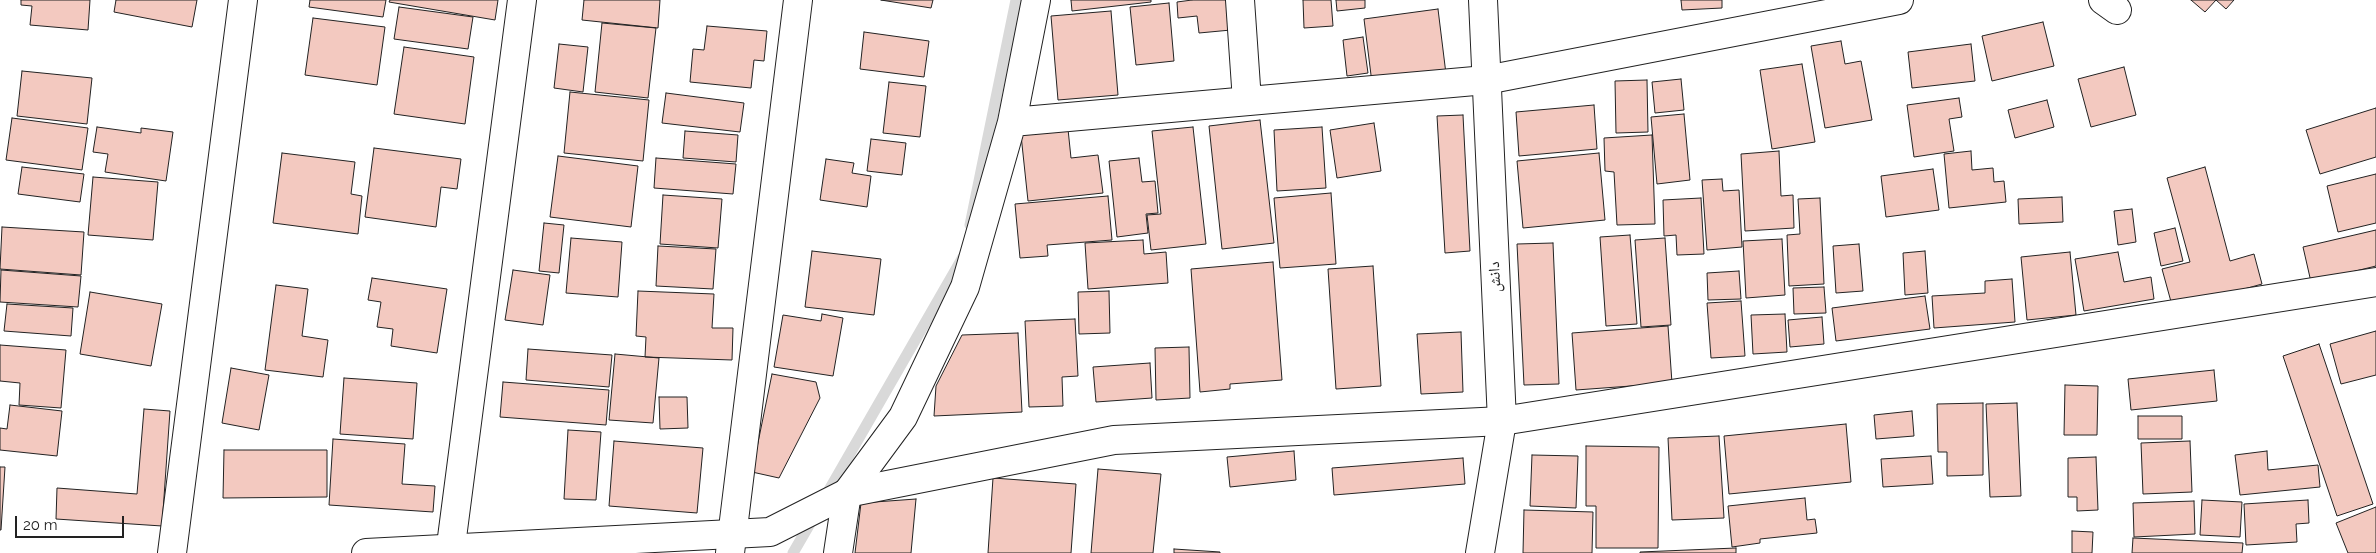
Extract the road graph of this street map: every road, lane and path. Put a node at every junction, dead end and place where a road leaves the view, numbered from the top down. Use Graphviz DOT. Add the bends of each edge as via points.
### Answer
graph roads {
  1 [pos="243,0"];
  2 [pos="522,0"];
  3 [pos="798,0"];
  4 [pos="1036,0"];
  5 [pos="1240,0"];
  6 [pos="1483,0"];
  7 [pos="1899,0"];
  8 [pos="1486,80"];
  9 [pos="1247,101"];
  10 [pos="1012,122"];
  11 [pos="2376,282"];
  12 [pos="1502,421"];
  13 [pos="847,493"];
  14 [pos="732,544"];
  15 [pos="450,551"];
  16 [pos="172,553"];
  17 [pos="366,553"];
  18 [pos="838,553"];
  19 [pos="1480,553"];
  1 -- 16 [label="street"];
  2 -- 15 [label="street"];
  3 -- 14 [label="street"];
  4 -- 10 [label="street"];
  5 -- 9 [label="street"];
  6 -- 8 [label="street, دانش"];
  7 -- 8 [label="street"];
  8 -- 9 [label="street"];
  8 -- 12 [label="street, دانش"];
  9 -- 10 [label="street"];
  10 -- 13 [label="street" via="965,287 903,417"];
  11 -- 12 [label="street"];
  12 -- 13 [label="street" via="1114,440"];
  12 -- 19 [label="street, دانش"];
  13 -- 14 [label="street" via="770,532"];
  13 -- 18 [label="street"];
  14 -- 15 [label="street"];
  15 -- 17 [label="street"];
}
